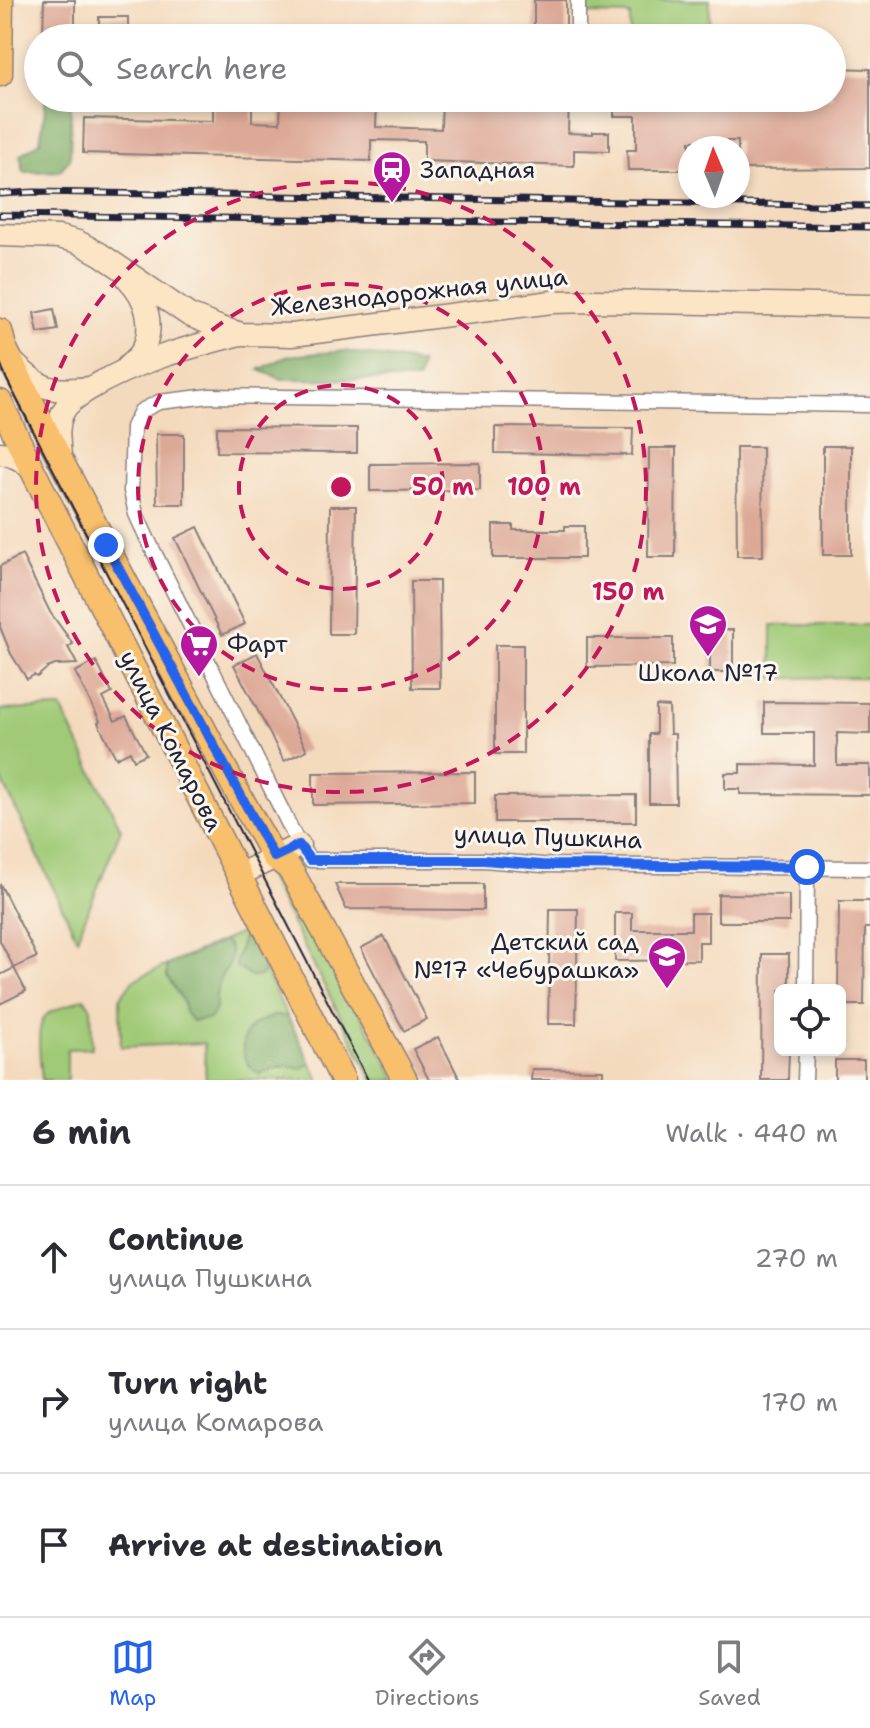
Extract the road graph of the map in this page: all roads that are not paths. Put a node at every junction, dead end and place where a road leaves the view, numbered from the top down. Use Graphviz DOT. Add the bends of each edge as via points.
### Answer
graph roads {
  1 [pos="1,0"];
  2 [pos="578,0"];
  3 [pos="578,24"];
  4 [pos="0,74"];
  5 [pos="0,235"];
  6 [pos="100,254"];
  7 [pos="870,306"];
  8 [pos="0,331"];
  9 [pos="242,334"];
  10 [pos="9,358"];
  11 [pos="124,370"];
  12 [pos="92,388"];
  13 [pos="0,402"];
  14 [pos="870,405"];
  15 [pos="0,453"];
  16 [pos="61,461"];
  17 [pos="32,469"];
  18 [pos="299,845"];
  19 [pos="274,857"];
  20 [pos="807,867"];
  21 [pos="870,868"];
  22 [pos="239,875"];
  23 [pos="806,984"];
  24 [pos="806,1056"];
  25 [pos="343,1080"];
  26 [pos="405,1080"];
  27 [pos="805,1080"];
  1 -- 4 [label="main road"];
  2 -- 3 [label="street"];
  5 -- 6 [label="main road, Железнодорожная улица" via="59,237"];
  6 -- 9 [label="main road, Железнодорожная улица" via="189,315"];
  6 -- 11 [label="main road" via="134,285 148,313 140,353"];
  7 -- 9 [label="main road, Железнодорожная улица" via="552,302 292,335"];
  8 -- 10 [label="main road, улица Комарова"];
  9 -- 11 [label="main road"];
  10 -- 12 [label="main road" via="45,387"];
  10 -- 16 [label="main road, улица Комарова"];
  11 -- 12 [label="main road"];
  12 -- 16 [label="main road" via="62,412 57,433"];
  13 -- 17 [label="main road, улица Комарова"];
  14 -- 18 [label="street" via="210,396 159,402 141,411 133,427 131,491 136,514"];
  15 -- 17 [label="main road" via="21,459"];
  16 -- 19 [label="main road, улица Комарова"];
  17 -- 22 [label="main road, улица Комарова"];
  18 -- 19 [label="main road"];
  18 -- 20 [label="street, улица Пушкина" via="310,860"];
  19 -- 22 [label="main road"];
  19 -- 26 [label="main road, улица Комарова" via="294,876"];
  20 -- 21 [label="street, улица Пушкина"];
  20 -- 23 [label="street"];
  22 -- 25 [label="main road, улица Комарова"];
  24 -- 27 [label="street"];
}
